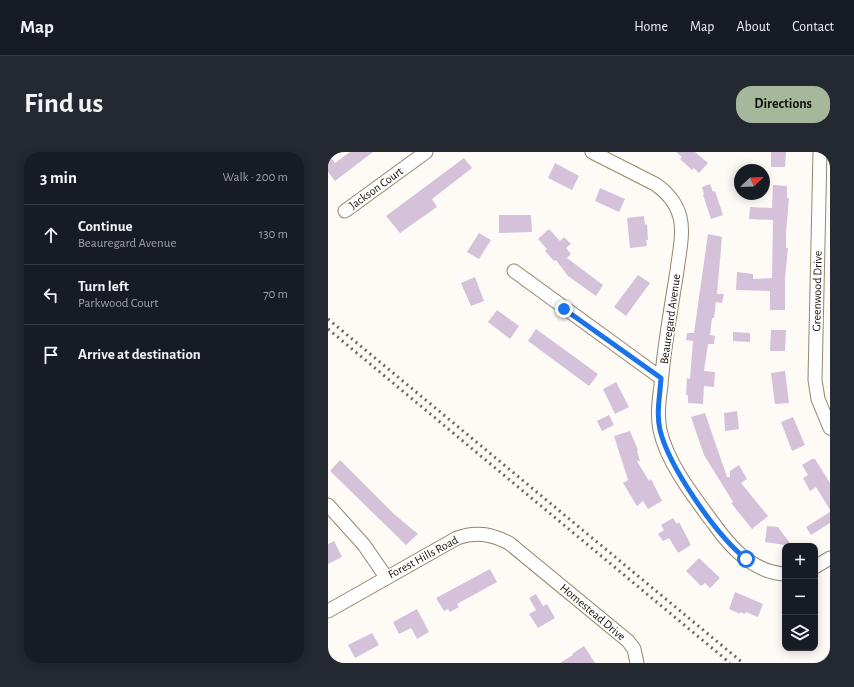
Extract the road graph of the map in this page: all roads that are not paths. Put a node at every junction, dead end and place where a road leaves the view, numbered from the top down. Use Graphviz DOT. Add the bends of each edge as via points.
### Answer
graph roads {
  1 [pos="426,152"];
  2 [pos="592,152"];
  3 [pos="820,152"];
  4 [pos="345,211"];
  5 [pos="514,271"];
  6 [pos="661,378"];
  7 [pos="830,428"];
  8 [pos="328,505"];
  9 [pos="830,558"];
  10 [pos="818,565"];
  11 [pos="539,567"];
  12 [pos="782,574"];
  13 [pos="386,577"];
  14 [pos="328,611"];
  15 [pos="637,663"];
  1 -- 4 [label="street, Jackson Court"];
  2 -- 6 [label="street, Beauregard Avenue" via="664,190 674,202 680,217 680,250"];
  3 -- 7 [label="street, Greenwood Drive" via="815,380 818,399"];
  5 -- 6 [label="street"];
  6 -- 12 [label="street, Beauregard Avenue" via="658,414 660,429 668,453 692,493 736,551 762,568"];
  8 -- 13 [label="street" via="364,545"];
  9 -- 10 [label="street"];
  11 -- 13 [label="street, Forest Hills Road" via="509,544 495,537 476,533 456,538"];
  11 -- 15 [label="street, Homestead Drive" via="628,641 634,649"];
  13 -- 14 [label="street, Forest Hills Road"];
}
